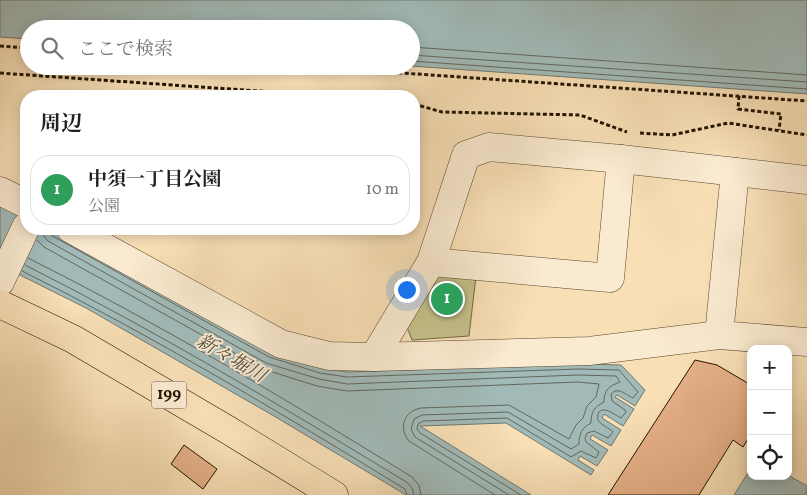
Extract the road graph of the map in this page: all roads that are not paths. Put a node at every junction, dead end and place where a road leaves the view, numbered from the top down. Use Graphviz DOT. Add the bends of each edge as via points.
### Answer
graph roads {
  1 [pos="621,159"];
  2 [pos="735,172"];
  3 [pos="807,180"];
  4 [pos="0,191"];
  5 [pos="20,201"];
  6 [pos="22,235"];
  7 [pos="82,235"];
  8 [pos="431,262"];
  9 [pos="2,278"];
  10 [pos="0,304"];
  11 [pos="718,335"];
  12 [pos="807,342"];
  13 [pos="374,357"];
  14 [pos="334,495"];
  1 -- 2 [label="street"];
  1 -- 8 [label="street" via="489,147 466,155"];
  1 -- 8 [label="street" via="610,278"];
  2 -- 3 [label="street"];
  2 -- 11 [label="street"];
  4 -- 5 [label="street"];
  6 -- 9 [label="street"];
  7 -- 13 [label="street" via="281,344 329,356"];
  8 -- 13 [label="street"];
  10 -- 14 [label="highway, 199" via="73,339"];
  11 -- 12 [label="street"];
  11 -- 13 [label="street" via="589,351"];
}
